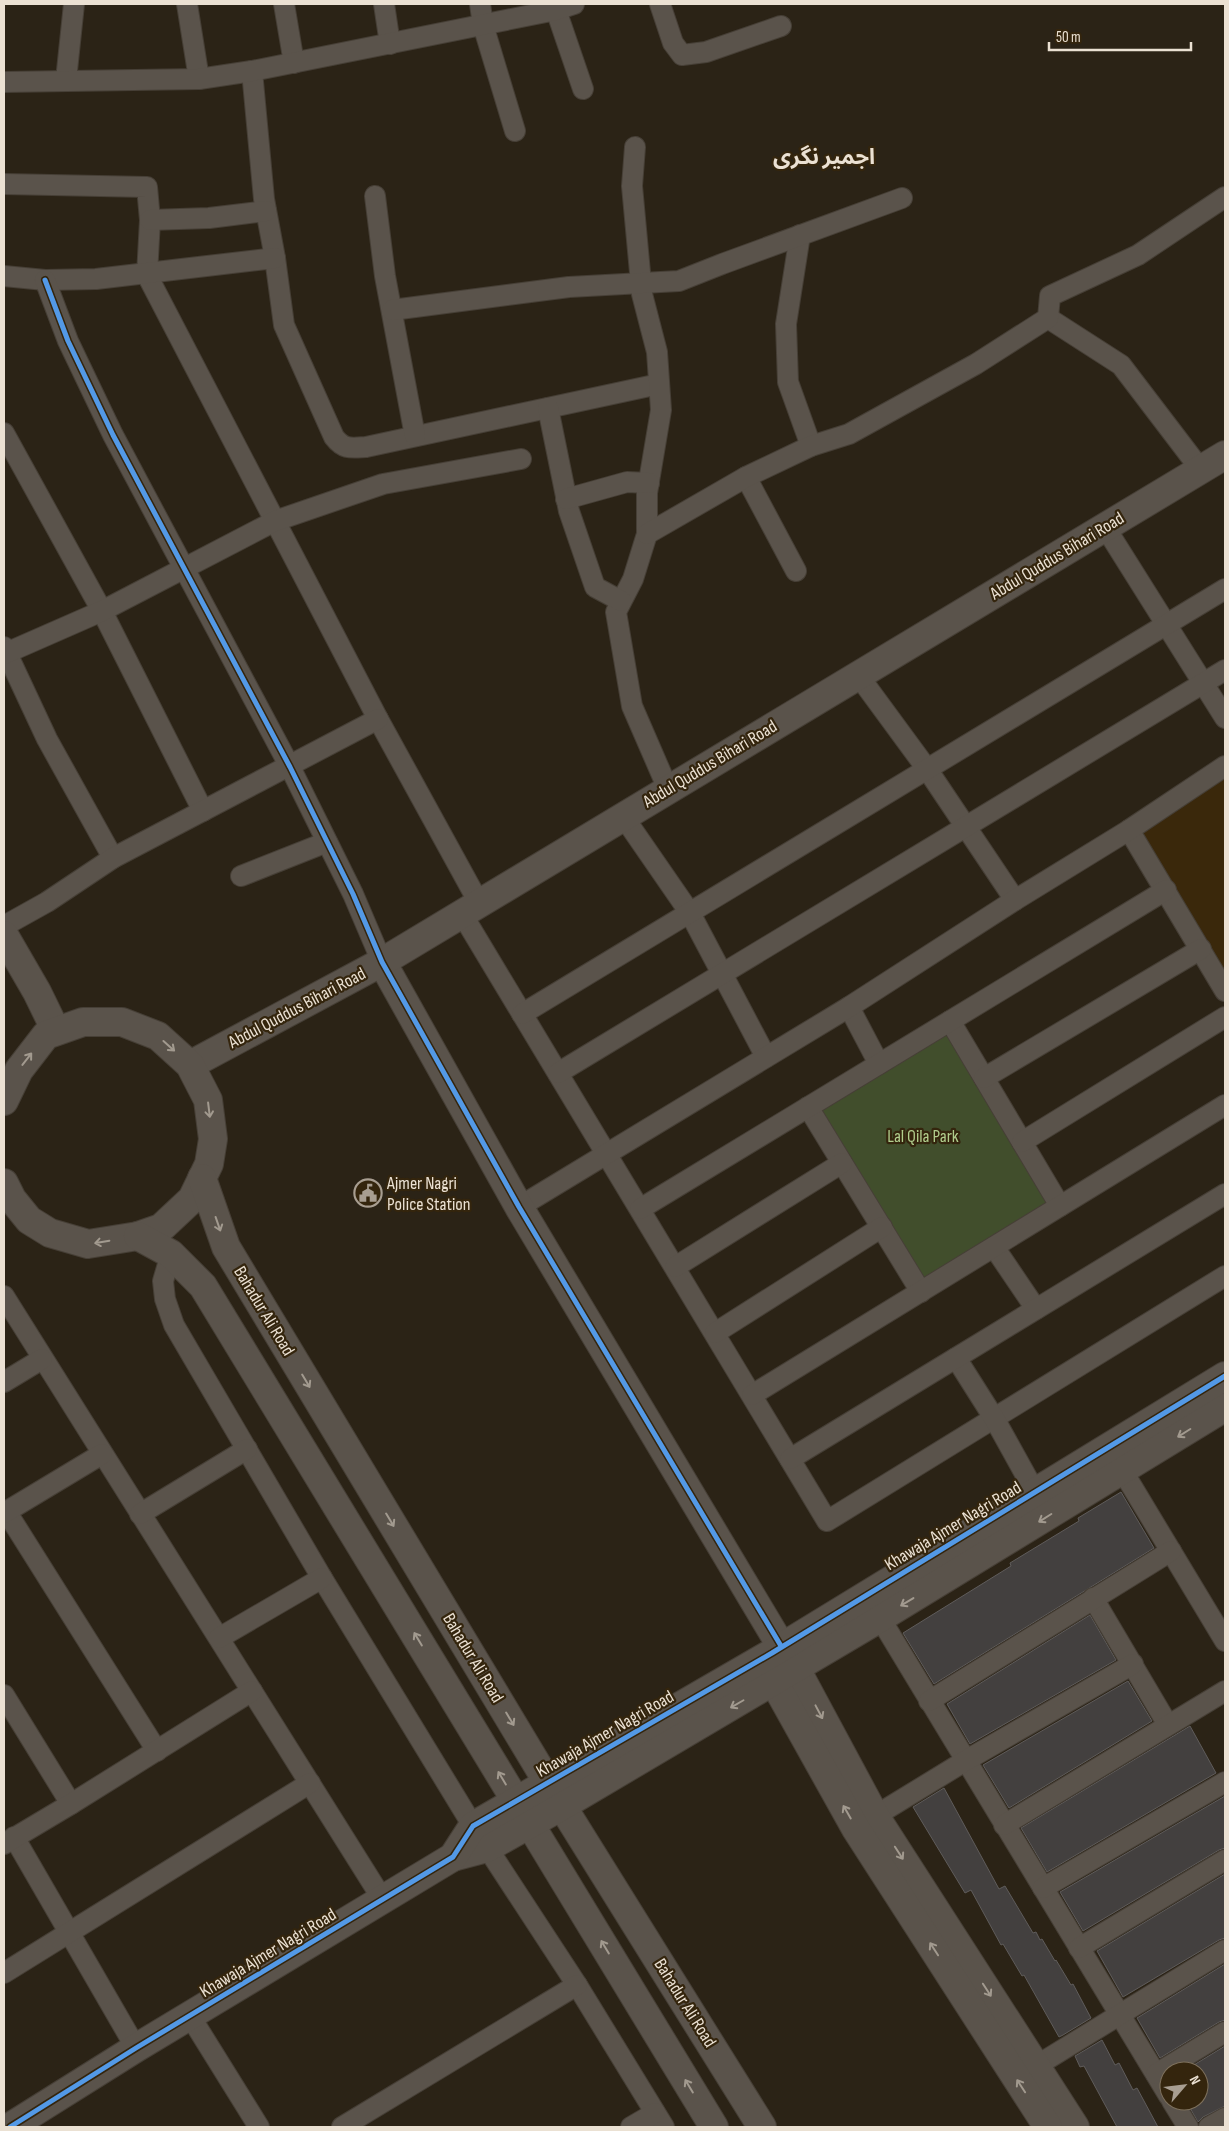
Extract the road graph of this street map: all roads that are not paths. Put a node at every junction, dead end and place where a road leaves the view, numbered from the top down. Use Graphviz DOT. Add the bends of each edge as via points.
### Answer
graph roads {
  1 [pos="74,4"];
  2 [pos="187,4"];
  3 [pos="284,4"];
  4 [pos="384,4"];
  5 [pos="480,4"];
  6 [pos="660,4"];
  7 [pos="565,7"];
  8 [pos="483,25"];
  9 [pos="781,26"];
  10 [pos="390,44"];
  11 [pos="294,63"];
  12 [pos="252,72"];
  13 [pos="199,79"];
  14 [pos="66,80"];
  15 [pos="4,82"];
  16 [pos="584,89"];
  17 [pos="514,131"];
  18 [pos="635,147"];
  19 [pos="4,184"];
  20 [pos="375,196"];
  21 [pos="1225,197"];
  22 [pos="902,198"];
  23 [pos="266,211"];
  24 [pos="150,220"];
  25 [pos="800,235"];
  26 [pos="275,258"];
  27 [pos="147,274"];
  28 [pos="4,276"];
  29 [pos="45,280"];
  30 [pos="641,282"];
  31 [pos="392,310"];
  32 [pos="1048,318"];
  33 [pos="659,384"];
  34 [pos="548,408"];
  35 [pos="4,433"];
  36 [pos="415,436"];
  37 [pos="811,446"];
  38 [pos="1225,455"];
  39 [pos="521,459"];
  40 [pos="1201,470"];
  41 [pos="746,477"];
  42 [pos="649,484"];
  43 [pos="566,499"];
  44 [pos="275,521"];
  45 [pos="1105,527"];
  46 [pos="647,534"];
  47 [pos="186,569"];
  48 [pos="796,571"];
  49 [pos="1225,589"];
  50 [pos="621,602"];
  51 [pos="102,611"];
  52 [pos="1166,625"];
  53 [pos="5,651"];
  54 [pos="1225,670"];
  55 [pos="858,675"];
  56 [pos="1203,684"];
  57 [pos="1225,718"];
  58 [pos="378,719"];
  59 [pos="1225,766"];
  60 [pos="290,767"];
  61 [pos="927,769"];
  62 [pos="668,789"];
  63 [pos="203,811"];
  64 [pos="623,816"];
  65 [pos="966,826"];
  66 [pos="1129,830"];
  67 [pos="327,842"];
  68 [pos="113,858"];
  69 [pos="241,876"];
  70 [pos="1166,890"];
  71 [pos="1015,900"];
  72 [pos="470,909"];
  73 [pos="690,913"];
  74 [pos="4,926"];
  75 [pos="4,935"];
  76 [pos="1201,949"];
  77 [pos="382,962"];
  78 [pos="722,974"];
  79 [pos="1225,990"];
  80 [pos="849,1007"];
  81 [pos="522,1014"];
  82 [pos="1225,1017"];
  83 [pos="950,1021"];
  84 [pos="56,1031"];
  85 [pos="766,1057"];
  86 [pos="880,1064"];
  87 [pos="190,1065"];
  88 [pos="558,1073"];
  89 [pos="984,1078"];
  90 [pos="4,1101"];
  91 [pos="1225,1105"];
  92 [pos="808,1107"];
  93 [pos="1022,1142"];
  94 [pos="607,1154"];
  95 [pos="842,1163"];
  96 [pos="202,1178"];
  97 [pos="1225,1194"];
  98 [pos="6,1196"];
  99 [pos="1060,1206"];
  100 [pos="518,1207"];
  101 [pos="640,1209"];
  102 [pos="882,1227"];
  103 [pos="138,1236"];
  104 [pos="994,1247"];
  105 [pos="171,1254"];
  106 [pos="675,1267"];
  107 [pos="1225,1276"];
  108 [pos="921,1292"];
  109 [pos="4,1296"];
  110 [pos="1036,1309"];
  111 [pos="715,1333"];
  112 [pos="956,1358"];
  113 [pos="42,1359"];
  114 [pos="1225,1376"];
  115 [pos="4,1382"];
  116 [pos="752,1396"];
  117 [pos="1223,1415"];
  118 [pos="994,1418"];
  119 [pos="247,1450"];
  120 [pos="102,1454"];
  121 [pos="790,1459"];
  122 [pos="1122,1470"];
  123 [pos="1035,1492"];
  124 [pos="5,1512"];
  125 [pos="140,1514"];
  126 [pos="1171,1551"];
  127 [pos="322,1578"];
  128 [pos="1092,1598"];
  129 [pos="880,1618"];
  130 [pos="218,1638"];
  131 [pos="1225,1641"];
  132 [pos="781,1646"];
  133 [pos="1133,1664"];
  134 [pos="785,1676"];
  135 [pos="252,1691"];
  136 [pos="1225,1692"];
  137 [pos="4,1695"];
  138 [pos="929,1702"];
  139 [pos="1168,1725"];
  140 [pos="156,1751"];
  141 [pos="965,1761"];
  142 [pos="548,1782"];
  143 [pos="1225,1782"];
  144 [pos="310,1783"];
  145 [pos="516,1801"];
  146 [pos="71,1804"];
  147 [pos="562,1806"];
  148 [pos="875,1816"];
  149 [pos="530,1824"];
  150 [pos="1004,1825"];
  151 [pos="480,1837"];
  152 [pos="9,1841"];
  153 [pos="1225,1860"];
  154 [pos="1043,1888"];
  155 [pos="383,1900"];
  156 [pos="69,1933"];
  157 [pos="1079,1948"];
  158 [pos="1225,1950"];
  159 [pos="4,1973"];
  160 [pos="577,1986"];
  161 [pos="1120,2015"];
  162 [pos="190,2016"];
  163 [pos="1225,2032"];
  164 [pos="136,2048"];
  165 [pos="1036,2066"];
  166 [pos="1156,2074"];
  167 [pos="1159,2079"];
  168 [pos="1178,2111"];
  169 [pos="1225,2118"];
  170 [pos="660,2120"];
  171 [pos="10,2127"];
  172 [pos="259,2127"];
  173 [pos="342,2127"];
  174 [pos="631,2127"];
  175 [pos="714,2127"];
  176 [pos="762,2127"];
  177 [pos="1048,2127"];
  178 [pos="1075,2127"];
  179 [pos="1188,2127"];
  180 [pos="1209,2127"];
  1 -- 14 [label="street"];
  2 -- 13 [label="street"];
  3 -- 11 [label="street"];
  4 -- 10 [label="street"];
  5 -- 8 [label="street"];
  6 -- 9 [label="street" via="673,44 682,55 706,52"];
  7 -- 8 [label="street"];
  7 -- 16 [label="street"];
  8 -- 10 [label="street"];
  8 -- 17 [label="street"];
  10 -- 11 [label="street"];
  11 -- 12 [label="street"];
  12 -- 13 [label="street"];
  12 -- 23 [label="street"];
  13 -- 14 [label="street"];
  14 -- 15 [label="street"];
  18 -- 30 [label="street" via="632,186"];
  19 -- 24 [label="street" via="148,187"];
  20 -- 31 [label="street"];
  21 -- 32 [label="street" via="1138,255 1050,296"];
  22 -- 25 [label="street"];
  23 -- 24 [label="street" via="209,218"];
  23 -- 26 [label="street"];
  24 -- 27 [label="street"];
  25 -- 30 [label="street" via="679,281"];
  25 -- 37 [label="street" via="786,324 788,382"];
  26 -- 27 [label="street"];
  26 -- 36 [label="street" via="284,325 340,446 366,447"];
  27 -- 29 [label="street"];
  27 -- 44 [label="street"];
  28 -- 29 [label="street"];
  29 -- 47 [label="street" via="68,341 113,435"];
  30 -- 31 [label="street" via="569,287"];
  30 -- 33 [label="street" via="657,352"];
  31 -- 36 [label="street"];
  32 -- 37 [label="street" via="976,364 849,434"];
  32 -- 40 [label="street" via="1121,365"];
  33 -- 34 [label="street"];
  33 -- 42 [label="street" via="661,410"];
  34 -- 36 [label="street"];
  34 -- 43 [label="street"];
  35 -- 51 [label="street"];
  37 -- 41 [label="street"];
  38 -- 40 [label="street, Abdul Quddus Bihari Road"];
  39 -- 44 [label="street" via="383,484"];
  40 -- 45 [label="street, Abdul Quddus Bihari Road"];
  41 -- 46 [label="street"];
  41 -- 48 [label="street"];
  42 -- 43 [label="street" via="627,482"];
  42 -- 46 [label="street"];
  43 -- 50 [label="street" via="595,587"];
  44 -- 47 [label="street"];
  44 -- 58 [label="street"];
  45 -- 52 [label="street"];
  45 -- 55 [label="street, Abdul Quddus Bihari Road"];
  46 -- 50 [label="street" via="633,579"];
  47 -- 51 [label="street"];
  47 -- 60 [label="street"];
  49 -- 52 [label="street"];
  50 -- 62 [label="street" via="616,612 632,706"];
  51 -- 53 [label="street"];
  51 -- 63 [label="street"];
  52 -- 56 [label="street"];
  52 -- 61 [label="street"];
  53 -- 68 [label="street" via="47,739"];
  54 -- 56 [label="street"];
  55 -- 61 [label="street"];
  55 -- 62 [label="street, Abdul Quddus Bihari Road"];
  56 -- 57 [label="street"];
  56 -- 65 [label="street"];
  58 -- 60 [label="street"];
  58 -- 72 [label="street"];
  59 -- 66 [label="street"];
  60 -- 63 [label="street"];
  60 -- 67 [label="street"];
  61 -- 65 [label="street"];
  61 -- 73 [label="street"];
  62 -- 64 [label="street, Abdul Quddus Bihari Road"];
  63 -- 68 [label="street"];
  64 -- 72 [label="street, Abdul Quddus Bihari Road"];
  64 -- 73 [label="street"];
  65 -- 71 [label="street"];
  65 -- 78 [label="street"];
  66 -- 70 [label="street"];
  66 -- 71 [label="street"];
  67 -- 69 [label="street"];
  67 -- 77 [label="street"];
  68 -- 74 [label="street"];
  70 -- 76 [label="street"];
  70 -- 83 [label="street"];
  71 -- 80 [label="street"];
  72 -- 77 [label="street, Abdul Quddus Bihari Road"];
  72 -- 81 [label="street"];
  73 -- 78 [label="street"];
  73 -- 81 [label="street"];
  75 -- 84 [label="street"];
  76 -- 79 [label="street"];
  76 -- 89 [label="street"];
  77 -- 87 [label="street, Abdul Quddus Bihari Road"];
  77 -- 100 [label="street"];
  78 -- 85 [label="street"];
  78 -- 88 [label="street"];
  80 -- 85 [label="street"];
  80 -- 86 [label="street"];
  81 -- 88 [label="street"];
  82 -- 93 [label="street"];
  83 -- 86 [label="street"];
  83 -- 89 [label="street"];
  84 -- 87 [label="street, one-way" via="83,1022 122,1022 158,1036"];
  90 -- 84 [label="street, one-way" via="19,1070 46,1035"];
  85 -- 94 [label="street"];
  86 -- 92 [label="street"];
  87 -- 96 [label="street, one-way" via="208,1100 213,1139 209,1164"];
  88 -- 94 [label="street"];
  89 -- 93 [label="street"];
  91 -- 99 [label="street"];
  92 -- 95 [label="street"];
  92 -- 101 [label="street"];
  93 -- 99 [label="street"];
  94 -- 100 [label="street"];
  94 -- 101 [label="street"];
  95 -- 102 [label="street"];
  95 -- 106 [label="street"];
  96 -- 103 [label="street" via="192,1199 161,1228"];
  96 -- 142 [label="street, Bahadur Ali Road, one-way" via="226,1247"];
  97 -- 110 [label="street"];
  103 -- 98 [label="street, one-way" via="88,1244 50,1233 29,1220"];
  99 -- 104 [label="street"];
  100 -- 132 [label="street"];
  101 -- 106 [label="street"];
  102 -- 108 [label="street"];
  102 -- 111 [label="street"];
  103 -- 105 [label="street"];
  104 -- 108 [label="street"];
  104 -- 110 [label="street"];
  105 -- 119 [label="street" via="163,1280 165,1299 174,1325"];
  145 -- 105 [label="street, one-way" via="203,1286"];
  106 -- 111 [label="street"];
  107 -- 118 [label="street"];
  108 -- 116 [label="street"];
  109 -- 113 [label="street"];
  110 -- 112 [label="street"];
  111 -- 116 [label="street"];
  112 -- 118 [label="street"];
  112 -- 121 [label="street"];
  113 -- 115 [label="street"];
  113 -- 120 [label="street"];
  114 -- 123 [label="street, Khawaja Ajmer Nagri Road"];
  116 -- 121 [label="street"];
  117 -- 122 [label="street, Khawaja Ajmer Nagri Road, one-way"];
  118 -- 121 [label="street" via="827,1521"];
  118 -- 123 [label="street"];
  119 -- 125 [label="street"];
  119 -- 127 [label="street"];
  120 -- 124 [label="street"];
  120 -- 125 [label="street"];
  122 -- 126 [label="street"];
  122 -- 129 [label="street, Khawaja Ajmer Nagri Road, one-way"];
  123 -- 132 [label="street, Khawaja Ajmer Nagri Road"];
  124 -- 140 [label="street"];
  125 -- 130 [label="street"];
  126 -- 128 [label="street"];
  126 -- 131 [label="street"];
  127 -- 130 [label="street"];
  127 -- 151 [label="street"];
  128 -- 133 [label="street"];
  128 -- 138 [label="street"];
  129 -- 134 [label="street, Khawaja Ajmer Nagri Road"];
  129 -- 138 [label="street"];
  130 -- 135 [label="street"];
  132 -- 142 [label="street, Khawaja Ajmer Nagri Road"];
  133 -- 139 [label="street"];
  133 -- 141 [label="street"];
  134 -- 147 [label="street, Khawaja Ajmer Nagri Road, one-way"];
  134 -- 148 [label="street, one-way"];
  177 -- 134 [label="street, one-way" via="856,1829"];
  135 -- 140 [label="street"];
  135 -- 144 [label="street"];
  136 -- 139 [label="street"];
  137 -- 146 [label="street"];
  138 -- 141 [label="street"];
  139 -- 150 [label="street"];
  140 -- 146 [label="street"];
  141 -- 148 [label="street"];
  141 -- 150 [label="street"];
  142 -- 145 [label="street, Khawaja Ajmer Nagri Road"];
  142 -- 147 [label="street, Bahadur Ali Road"];
  143 -- 154 [label="street"];
  144 -- 155 [label="street"];
  144 -- 156 [label="street"];
  145 -- 149 [label="street"];
  145 -- 151 [label="street, Khawaja Ajmer Nagri Road"];
  146 -- 152 [label="street"];
  147 -- 149 [label="street, Khawaja Ajmer Nagri Road"];
  147 -- 176 [label="street, Bahadur Ali Road"];
  148 -- 165 [label="street, one-way"];
  149 -- 151 [label="street, Khawaja Ajmer Nagri Road"];
  175 -- 149 [label="street, one-way"];
  150 -- 154 [label="street"];
  151 -- 155 [label="street, Khawaja Ajmer Nagri Road"];
  151 -- 160 [label="street"];
  152 -- 156 [label="street"];
  153 -- 157 [label="street"];
  154 -- 157 [label="street"];
  155 -- 162 [label="street, Khawaja Ajmer Nagri Road"];
  156 -- 159 [label="street"];
  156 -- 164 [label="street"];
  157 -- 161 [label="street"];
  158 -- 161 [label="street"];
  160 -- 170 [label="street"];
  160 -- 173 [label="street"];
  161 -- 165 [label="street"];
  161 -- 166 [label="street"];
  162 -- 164 [label="street, Khawaja Ajmer Nagri Road"];
  162 -- 172 [label="street"];
  163 -- 166 [label="street"];
  164 -- 171 [label="street, Khawaja Ajmer Nagri Road"];
  165 -- 178 [label="street"];
  166 -- 167 [label="street"];
  168 -- 179 [label="street"];
  169 -- 180 [label="street"];
  170 -- 174 [label="street"];
}
